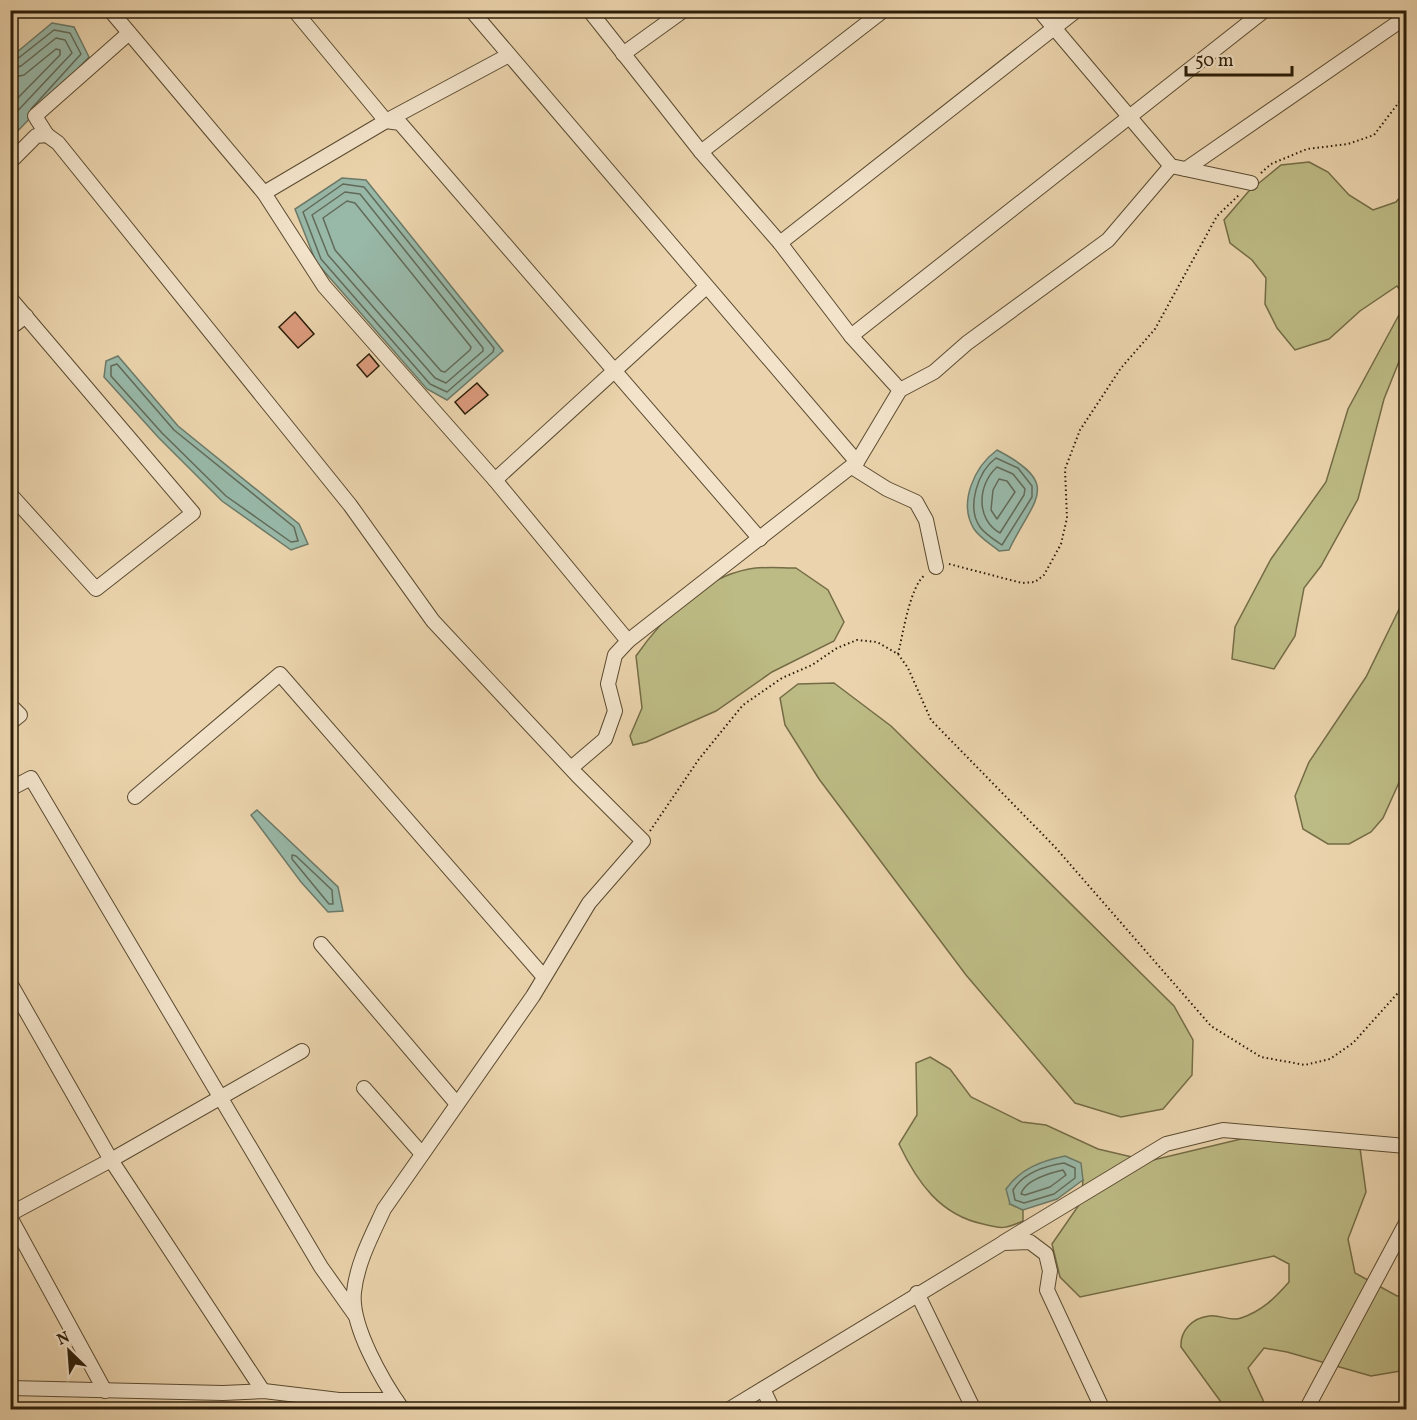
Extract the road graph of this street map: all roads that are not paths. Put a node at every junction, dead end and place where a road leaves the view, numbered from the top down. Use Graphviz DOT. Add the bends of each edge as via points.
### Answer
graph roads {
  1 [pos="110,10"];
  2 [pos="294,10"];
  3 [pos="471,10"];
  4 [pos="589,10"];
  5 [pos="684,10"];
  6 [pos="884,10"];
  7 [pos="1039,10"];
  8 [pos="1077,10"];
  9 [pos="1264,10"];
  10 [pos="1407,17"];
  11 [pos="1054,29"];
  12 [pos="129,33"];
  13 [pos="623,54"];
  14 [pos="509,55"];
  15 [pos="1129,118"];
  16 [pos="386,121"];
  17 [pos="47,135"];
  18 [pos="701,152"];
  19 [pos="10,162"];
  20 [pos="1171,166"];
  21 [pos="1186,169"];
  22 [pos="1251,183"];
  23 [pos="264,193"];
  24 [pos="780,243"];
  25 [pos="706,287"];
  26 [pos="10,298"];
  27 [pos="26,316"];
  28 [pos="10,328"];
  29 [pos="851,336"];
  30 [pos="614,372"];
  31 [pos="900,390"];
  32 [pos="855,464"];
  33 [pos="495,480"];
  34 [pos="10,494"];
  35 [pos="760,539"];
  36 [pos="936,567"];
  37 [pos="628,641"];
  38 [pos="10,705"];
  39 [pos="10,723"];
  40 [pos="571,768"];
  41 [pos="10,789"];
  42 [pos="135,797"];
  43 [pos="321,944"];
  44 [pos="544,977"];
  45 [pos="10,983"];
  46 [pos="302,1051"];
  47 [pos="364,1088"];
  48 [pos="220,1098"];
  49 [pos="457,1104"];
  50 [pos="1407,1146"];
  51 [pos="422,1154"];
  52 [pos="111,1160"];
  53 [pos="10,1215"];
  54 [pos="1407,1223"];
  55 [pos="1002,1243"];
  56 [pos="917,1293"];
  57 [pos="355,1315"];
  58 [pos="10,1388"];
  59 [pos="763,1389"];
  60 [pos="105,1391"];
  61 [pos="263,1391"];
  62 [pos="399,1405"];
  63 [pos="729,1410"];
  64 [pos="773,1410"];
  65 [pos="974,1410"];
  66 [pos="1103,1410"];
  67 [pos="1306,1410"];
  1 -- 12 [label="street"];
  2 -- 16 [label="street"];
  3 -- 14 [label="street"];
  4 -- 13 [label="street"];
  5 -- 13 [label="street"];
  6 -- 18 [label="street"];
  7 -- 11 [label="street"];
  8 -- 11 [label="street"];
  9 -- 15 [label="street"];
  10 -- 21 [label="street"];
  11 -- 15 [label="street"];
  11 -- 24 [label="street"];
  12 -- 17 [label="street" via="35,116"];
  12 -- 23 [label="street"];
  13 -- 18 [label="street"];
  14 -- 16 [label="street"];
  14 -- 25 [label="street"];
  15 -- 20 [label="street"];
  15 -- 29 [label="street"];
  16 -- 23 [label="street"];
  16 -- 30 [label="street" via="400,123"];
  17 -- 19 [label="street" via="36,136"];
  17 -- 40 [label="street" via="58,142 343,496 433,621"];
  18 -- 24 [label="street"];
  20 -- 21 [label="street"];
  20 -- 31 [label="street" via="1108,240 967,343 934,372"];
  21 -- 22 [label="street"];
  23 -- 33 [label="street" via="324,286"];
  24 -- 29 [label="street"];
  25 -- 30 [label="street"];
  25 -- 32 [label="street"];
  26 -- 27 [label="street"];
  27 -- 28 [label="street"];
  27 -- 34 [label="street" via="192,513 96,589"];
  29 -- 31 [label="street"];
  30 -- 33 [label="street"];
  30 -- 35 [label="street"];
  31 -- 32 [label="street"];
  32 -- 35 [label="street"];
  32 -- 36 [label="street" via="887,489 916,502 926,520"];
  33 -- 37 [label="street"];
  35 -- 37 [label="street"];
  37 -- 40 [label="street" via="615,656 608,684 615,711 605,739"];
  38 -- 39 [label="street" via="20,715"];
  40 -- 44 [label="street" via="643,841 589,903"];
  41 -- 48 [label="street" via="31,778"];
  42 -- 44 [label="street" via="280,674"];
  43 -- 49 [label="street"];
  44 -- 49 [label="street"];
  45 -- 52 [label="street"];
  46 -- 48 [label="street"];
  47 -- 51 [label="street"];
  48 -- 52 [label="street"];
  48 -- 57 [label="street" via="321,1267"];
  49 -- 51 [label="street"];
  50 -- 55 [label="street" via="1223,1130 1166,1144"];
  51 -- 57 [label="street" via="384,1209 367,1247 354,1292"];
  52 -- 53 [label="street"];
  52 -- 61 [label="street"];
  53 -- 60 [label="street"];
  54 -- 67 [label="street"];
  55 -- 56 [label="street"];
  55 -- 66 [label="street" via="1030,1242 1046,1254 1050,1271 1047,1290"];
  56 -- 59 [label="street"];
  56 -- 65 [label="street"];
  57 -- 62 [label="street"];
  58 -- 60 [label="street"];
  59 -- 63 [label="street"];
  59 -- 64 [label="street"];
  60 -- 61 [label="street"];
  61 -- 62 [label="street"];
}
